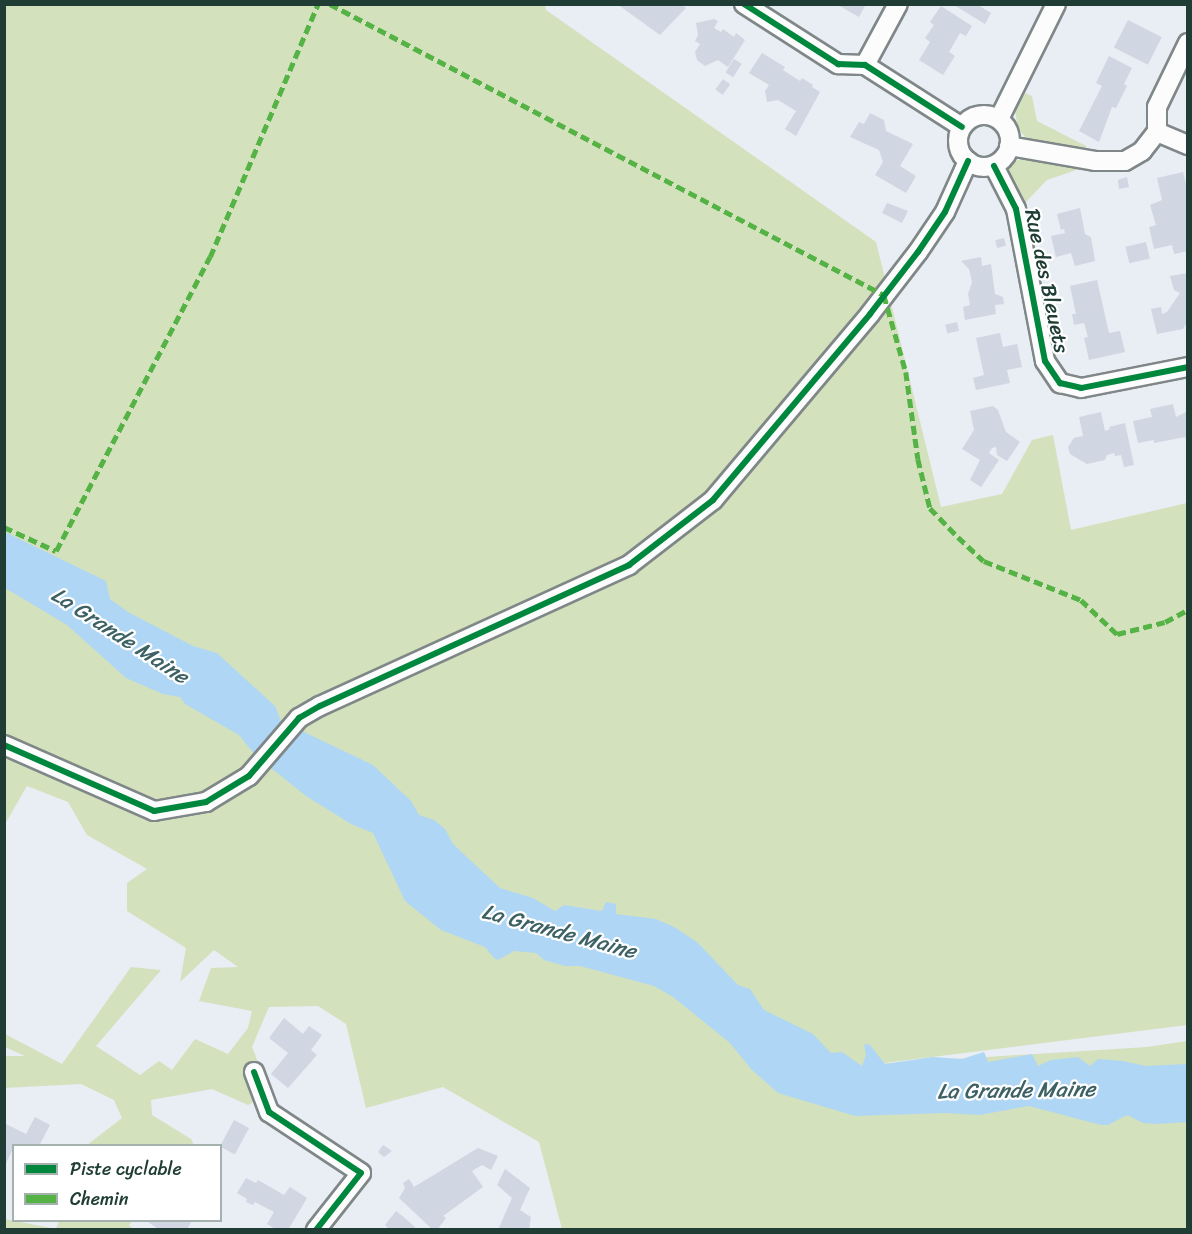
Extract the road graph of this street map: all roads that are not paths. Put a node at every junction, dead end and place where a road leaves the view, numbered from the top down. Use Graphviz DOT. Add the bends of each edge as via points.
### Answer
graph roads {
  1 [pos="744,4"];
  2 [pos="898,4"];
  3 [pos="1056,4"];
  4 [pos="1188,43"];
  5 [pos="865,65"];
  6 [pos="999,120"];
  7 [pos="962,127"];
  8 [pos="1157,132"];
  9 [pos="1188,145"];
  10 [pos="1010,146"];
  11 [pos="968,161"];
  12 [pos="994,166"];
  13 [pos="1188,367"];
  14 [pos="4,745"];
  15 [pos="254,1071"];
  16 [pos="316,1230"];
  1 -- 5 [label="street" via="838,64"];
  2 -- 5 [label="street"];
  3 -- 6 [label="street"];
  4 -- 8 [label="street" via="1157,107"];
  5 -- 7 [label="street"];
  6 -- 7 [label="street" via="986,115 973,118"];
  6 -- 10 [label="street" via="1006,127"];
  7 -- 11 [label="street" via="960,151"];
  8 -- 9 [label="street"];
  8 -- 10 [label="street" via="1142,151 1125,161 1095,161"];
  10 -- 12 [label="street" via="1006,156"];
  11 -- 12 [label="street" via="978,166"];
  11 -- 14 [label="street" via="945,212 870,314 713,500 629,565 299,718 249,776 206,802 154,811"];
  12 -- 13 [label="street, Rue des Bleuets" via="1016,209 1045,361 1060,382 1082,388"];
  15 -- 16 [label="street" via="269,1112 360,1173"];
}
